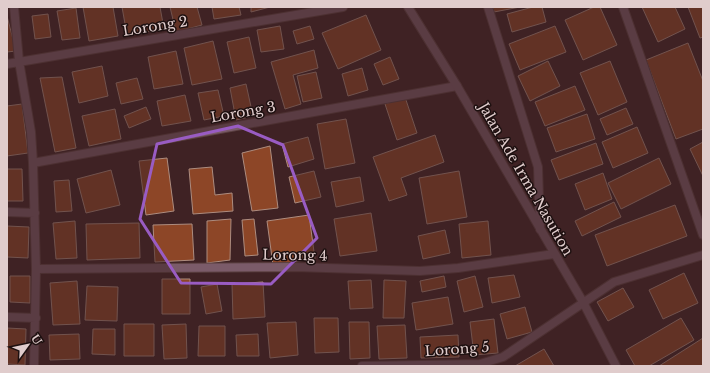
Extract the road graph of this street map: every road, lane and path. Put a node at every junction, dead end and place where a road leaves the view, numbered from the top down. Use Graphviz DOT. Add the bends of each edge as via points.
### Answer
graph roads {
  1 [pos="14,7"];
  2 [pos="343,7"];
  3 [pos="408,7"];
  4 [pos="488,7"];
  5 [pos="623,7"];
  6 [pos="19,61"];
  7 [pos="7,64"];
  8 [pos="457,86"];
  9 [pos="33,163"];
  10 [pos="7,212"];
  11 [pos="35,213"];
  12 [pos="540,230"];
  13 [pos="703,235"];
  14 [pos="554,254"];
  15 [pos="703,255"];
  16 [pos="36,269"];
  17 [pos="583,302"];
  18 [pos="7,317"];
  19 [pos="36,318"];
  20 [pos="34,366"];
  21 [pos="362,366"];
  22 [pos="616,366"];
  1 -- 6 [label="street"];
  2 -- 6 [label="street, Lorong 2"];
  3 -- 8 [label="street, Jalan Ade Irma Nasution"];
  4 -- 12 [label="street" via="538,167"];
  5 -- 13 [label="street"];
  6 -- 7 [label="street, Lorong 2"];
  6 -- 9 [label="street" via="31,132"];
  8 -- 9 [label="street, Lorong 3"];
  8 -- 12 [label="street, Jalan Ade Irma Nasution"];
  9 -- 11 [label="street"];
  10 -- 11 [label="street"];
  11 -- 16 [label="street"];
  12 -- 14 [label="street, Jalan Ade Irma Nasution"];
  14 -- 16 [label="street, Lorong 4" via="458,268 425,270 295,267"];
  14 -- 17 [label="street, Jalan Ade Irma Nasution"];
  15 -- 17 [label="street, Lorong 5" via="614,282"];
  16 -- 19 [label="street"];
  17 -- 21 [label="street, Lorong 5" via="503,357 490,362"];
  17 -- 22 [label="street, Jalan Ade Irma Nasution"];
  18 -- 19 [label="street"];
  19 -- 20 [label="street"];
}
